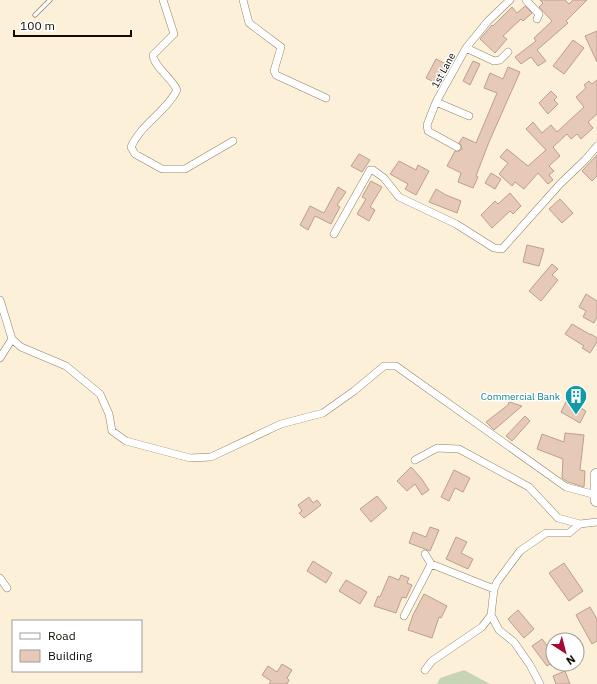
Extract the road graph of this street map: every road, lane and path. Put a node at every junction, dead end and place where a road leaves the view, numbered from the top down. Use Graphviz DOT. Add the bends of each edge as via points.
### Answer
graph roads {
  1 [pos="50,0"];
  2 [pos="163,0"];
  3 [pos="243,0"];
  4 [pos="510,0"];
  5 [pos="526,0"];
  6 [pos="35,15"];
  7 [pos="536,19"];
  8 [pos="466,48"];
  9 [pos="508,52"];
  10 [pos="326,98"];
  11 [pos="436,102"];
  12 [pos="469,116"];
  13 [pos="233,141"];
  14 [pos="597,146"];
  15 [pos="457,147"];
  16 [pos="334,234"];
  17 [pos="0,300"];
  18 [pos="12,340"];
  19 [pos="0,358"];
  20 [pos="415,460"];
  21 [pos="597,475"];
  22 [pos="597,497"];
  23 [pos="597,522"];
  24 [pos="580,524"];
  25 [pos="425,554"];
  26 [pos="431,564"];
  27 [pos="0,578"];
  28 [pos="7,588"];
  29 [pos="494,589"];
  30 [pos="491,615"];
  31 [pos="404,616"];
  32 [pos="425,670"];
  33 [pos="540,684"];
  1 -- 6 [label="lane"];
  2 -- 13 [label="street" via="174,34 153,55 153,61 174,82 177,90 174,97 145,126 131,148 135,154 162,169 185,170"];
  3 -- 10 [label="street" via="249,23 281,47 274,71 276,75"];
  4 -- 8 [label="street, 1st Lane"];
  5 -- 7 [label="street" via="539,14"];
  8 -- 9 [label="street" via="494,61 500,60"];
  8 -- 11 [label="street, 1st Lane"];
  11 -- 12 [label="street"];
  11 -- 15 [label="street, 1st Lane" via="428,131"];
  14 -- 16 [label="street" via="502,249 494,248 456,224 399,197 384,178 373,170 370,170"];
  17 -- 18 [label="street"];
  18 -- 19 [label="street"];
  18 -- 22 [label="street" via="66,366 100,394 109,414 112,431 126,441 190,458 212,457 281,424 323,413 384,366 396,366 566,487"];
  20 -- 24 [label="street" via="437,448 459,449 529,487 558,518"];
  21 -- 22 [label="highway"];
  23 -- 24 [label="street"];
  24 -- 29 [label="street" via="569,533 546,533 520,551"];
  25 -- 26 [label="street"];
  26 -- 29 [label="street"];
  26 -- 31 [label="street"];
  27 -- 28 [label="street"];
  29 -- 30 [label="street"];
  30 -- 32 [label="street" via="482,627 432,661"];
  30 -- 33 [label="street" via="499,630 514,642"];
}
